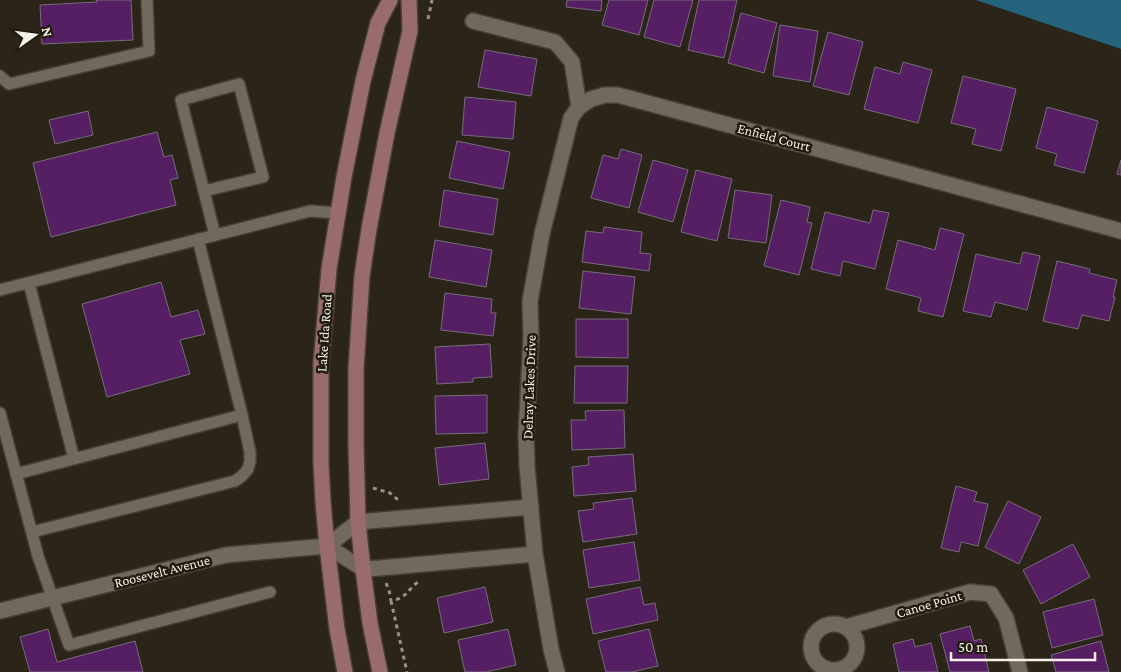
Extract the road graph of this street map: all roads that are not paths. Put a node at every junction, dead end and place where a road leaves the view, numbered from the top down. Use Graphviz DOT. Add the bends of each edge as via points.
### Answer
graph roads {
  1 [pos="147,0"];
  2 [pos="390,0"];
  3 [pos="410,0"];
  4 [pos="473,21"];
  5 [pos="0,76"];
  6 [pos="579,107"];
  7 [pos="204,191"];
  8 [pos="338,213"];
  9 [pos="1121,231"];
  10 [pos="215,235"];
  11 [pos="198,239"];
  12 [pos="29,283"];
  13 [pos="0,290"];
  14 [pos="0,413"];
  15 [pos="242,414"];
  16 [pos="74,459"];
  17 [pos="16,474"];
  18 [pos="531,507"];
  19 [pos="358,522"];
  20 [pos="32,532"];
  21 [pos="327,546"];
  22 [pos="535,554"];
  23 [pos="363,569"];
  24 [pos="270,592"];
  25 [pos="52,598"];
  26 [pos="0,611"];
  27 [pos="846,627"];
  28 [pos="345,672"];
  29 [pos="380,672"];
  30 [pos="557,672"];
  31 [pos="1020,672"];
  1 -- 5 [label="lane" via="149,51 9,84"];
  2 -- 8 [label="street, Lake Ida Road" via="378,22 363,80"];
  3 -- 19 [label="street" via="410,31 376,187 362,276 356,369"];
  4 -- 6 [label="street" via="555,42 572,62"];
  6 -- 9 [label="street, Enfield Court" via="591,99 618,95"];
  6 -- 18 [label="street, Delray Lakes Drive" via="571,118 558,168 530,301 532,336 526,435"];
  7 -- 7 [label="lane" via="181,100 239,84 263,177"];
  7 -- 10 [label="lane"];
  8 -- 10 [label="lane" via="310,211"];
  8 -- 21 [label="street, Lake Ida Road" via="320,364 321,463"];
  10 -- 11 [label="lane"];
  11 -- 12 [label="lane"];
  11 -- 15 [label="lane"];
  12 -- 13 [label="lane"];
  12 -- 16 [label="lane"];
  14 -- 17 [label="lane"];
  15 -- 16 [label="lane"];
  15 -- 20 [label="lane" via="250,461 248,469 235,480"];
  16 -- 17 [label="lane"];
  17 -- 20 [label="lane"];
  18 -- 19 [label="street"];
  18 -- 22 [label="street, Delray Lakes Drive"];
  19 -- 21 [label="street"];
  19 -- 23 [label="street"];
  20 -- 25 [label="lane"];
  21 -- 23 [label="street"];
  21 -- 25 [label="street, Roosevelt Avenue" via="226,555"];
  21 -- 28 [label="street, Lake Ida Road"];
  22 -- 23 [label="street"];
  22 -- 30 [label="street, Delray Lakes Drive"];
  23 -- 29 [label="street"];
  24 -- 25 [label="lane" via="69,645"];
  25 -- 26 [label="street, Roosevelt Avenue"];
  27 -- 31 [label="street, Canoe Point" via="970,592 991,594 1006,618"];
}
